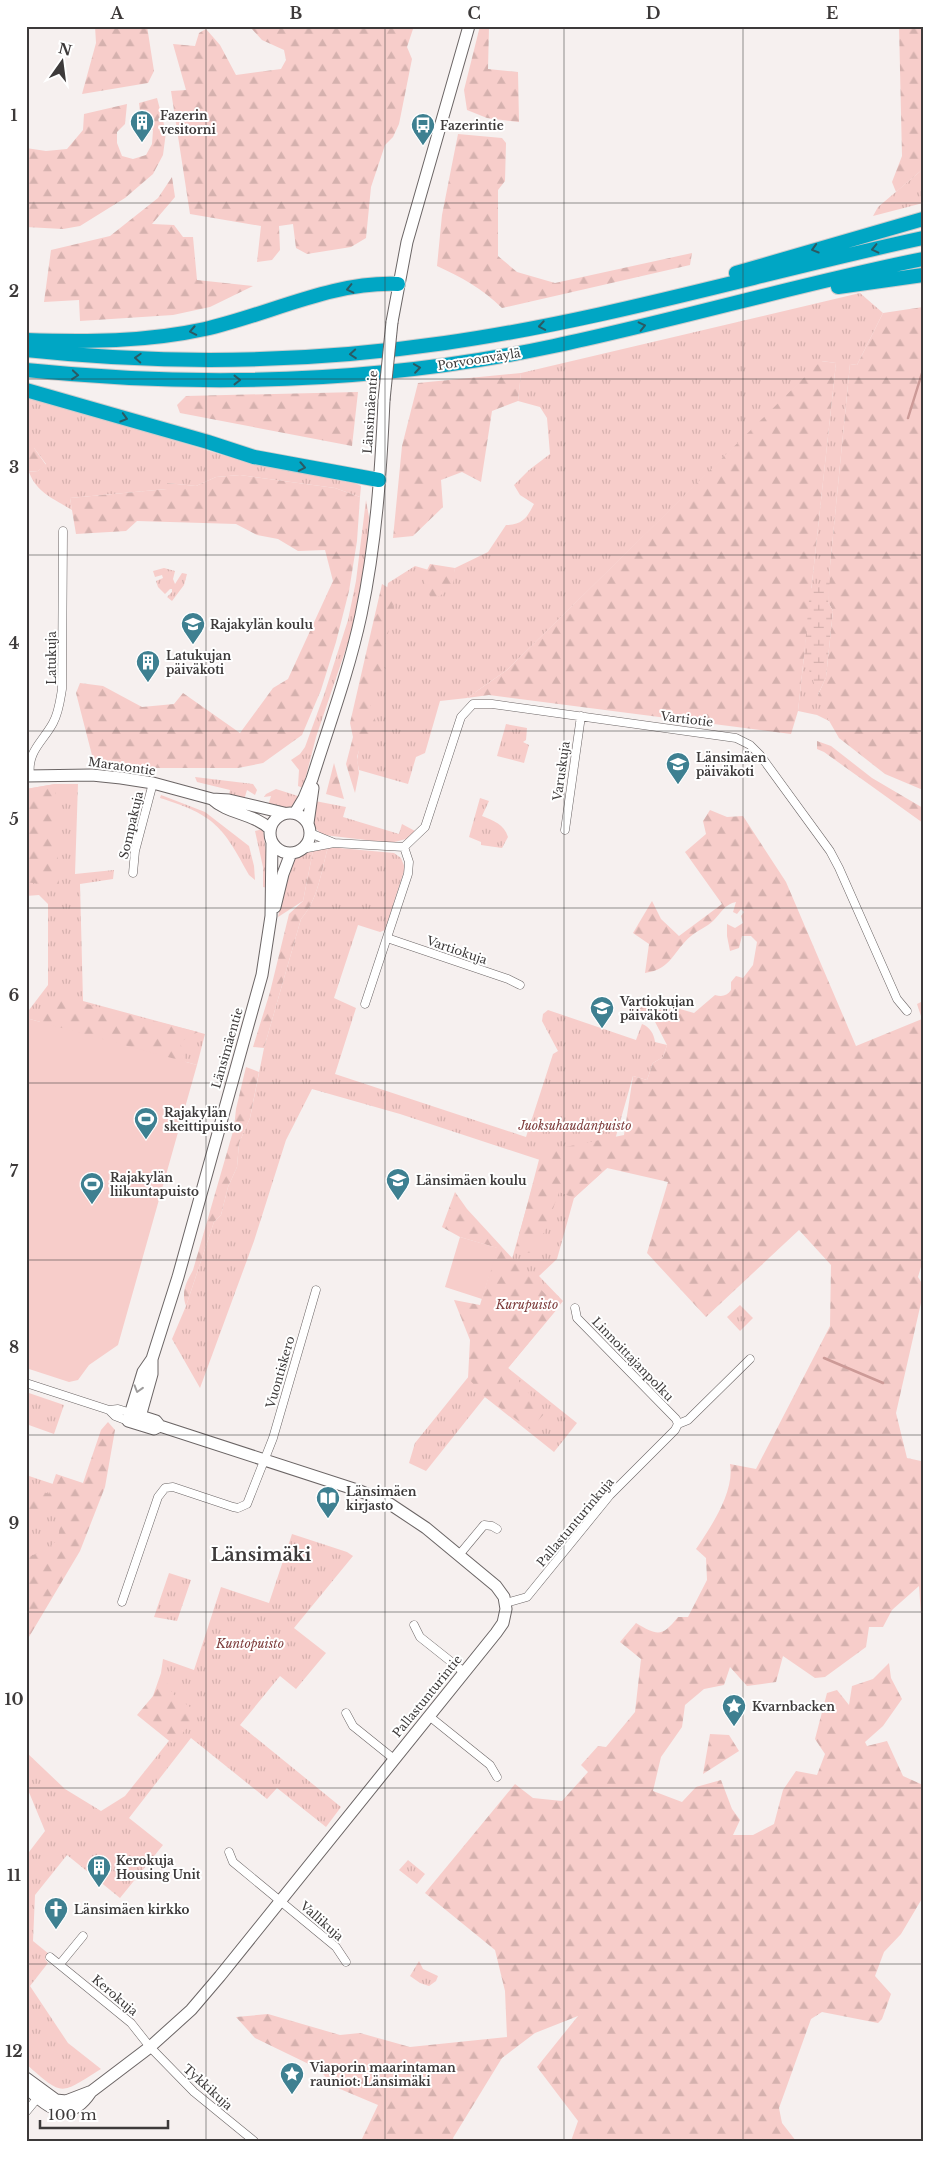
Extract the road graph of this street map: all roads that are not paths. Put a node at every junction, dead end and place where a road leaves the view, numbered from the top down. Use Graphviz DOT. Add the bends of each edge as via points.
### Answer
graph roads {
  1 [pos="460,26"];
  2 [pos="469,26"];
  3 [pos="462,47"];
  4 [pos="923,219"];
  5 [pos="923,238"];
  6 [pos="923,259"];
  7 [pos="923,275"];
  8 [pos="398,284"];
  9 [pos="685,294"];
  10 [pos="739,303"];
  11 [pos="26,340"];
  12 [pos="26,350"];
  13 [pos="26,370"];
  14 [pos="26,390"];
  15 [pos="379,480"];
  16 [pos="63,531"];
  17 [pos="581,716"];
  18 [pos="28,776"];
  19 [pos="312,779"];
  20 [pos="153,783"];
  21 [pos="212,799"];
  22 [pos="289,813"];
  23 [pos="270,828"];
  24 [pos="309,828"];
  25 [pos="565,830"];
  26 [pos="272,842"];
  27 [pos="334,843"];
  28 [pos="404,848"];
  29 [pos="296,851"];
  30 [pos="133,873"];
  31 [pos="272,916"];
  32 [pos="387,938"];
  33 [pos="520,985"];
  34 [pos="365,1004"];
  35 [pos="907,1011"];
  36 [pos="316,1290"];
  37 [pos="575,1308"];
  38 [pos="750,1359"];
  39 [pos="26,1382"];
  40 [pos="134,1418"];
  41 [pos="678,1424"];
  42 [pos="265,1460"];
  43 [pos="496,1529"];
  44 [pos="459,1555"];
  45 [pos="122,1602"];
  46 [pos="506,1603"];
  47 [pos="414,1625"];
  48 [pos="464,1672"];
  49 [pos="346,1712"];
  50 [pos="429,1716"];
  51 [pos="394,1759"];
  52 [pos="497,1778"];
  53 [pos="229,1852"];
  54 [pos="280,1901"];
  55 [pos="82,1936"];
  56 [pos="50,1957"];
  57 [pos="346,1962"];
  58 [pos="60,1964"];
  59 [pos="150,2047"];
  60 [pos="26,2078"];
  61 [pos="26,2087"];
  62 [pos="40,2095"];
  63 [pos="26,2112"];
  64 [pos="254,2141"];
  1 -- 3 [label="main road, Länsimäentie"];
  2 -- 3 [label="main road, Länsimäentie"];
  3 -- 8 [label="main road, Länsimäentie"];
  4 -- 9 [label="highway, one-way" via="724,277"];
  5 -- 9 [label="highway, Porvoonväylä, one-way"];
  6 -- 10 [label="highway, Porvoonväylä"];
  7 -- 10 [label="highway"];
  8 -- 11 [label="highway, one-way" via="353,288 169,335 104,341"];
  8 -- 15 [label="main road, Länsimäentie, bridge" via="384,400"];
  9 -- 12 [label="highway, Porvoonväylä, one-way" via="549,325 447,343 360,353 196,360"];
  13 -- 10 [label="highway, Porvoonväylä, one-way" via="163,380 361,374 552,347"];
  14 -- 15 [label="highway, one-way" via="254,457"];
  15 -- 19 [label="main road, Länsimäentie" via="373,545 360,617"];
  16 -- 18 [label="street, Latukuja" via="62,689 58,712 30,759"];
  17 -- 25 [label="street, Varuskuja"];
  17 -- 28 [label="street, Vartiotie" via="492,704 470,706 458,724 425,827"];
  17 -- 35 [label="street, Vartiotie" via="723,735 750,745 830,851 897,999"];
  18 -- 20 [label="main road, Maratontie" via="92,774"];
  19 -- 22 [label="main road, Länsimäentie" via="304,798"];
  19 -- 24 [label="main road, Länsimäentie"];
  20 -- 21 [label="main road, Maratontie"];
  20 -- 30 [label="street, Sompakuja" via="135,851"];
  21 -- 22 [label="main road, Maratontie"];
  21 -- 23 [label="main road, Maratontie" via="219,806 259,820"];
  22 -- 23 [label="main road" via="274,821"];
  22 -- 24 [label="main road" via="302,816"];
  23 -- 26 [label="main road"];
  24 -- 27 [label="street"];
  24 -- 29 [label="main road" via="308,842"];
  26 -- 29 [label="main road" via="280,850"];
  26 -- 31 [label="main road, Länsimäentie"];
  27 -- 28 [label="street"];
  27 -- 29 [label="street"];
  28 -- 32 [label="street" via="409,868"];
  29 -- 31 [label="main road, Länsimäentie" via="283,874"];
  31 -- 40 [label="main road, Länsimäentie" via="262,975 180,1267 152,1359 143,1372"];
  32 -- 33 [label="street, Vartiokuja"];
  32 -- 34 [label="street"];
  36 -- 42 [label="street, Vuontiskero"];
  37 -- 41 [label="street, Linnoittajanpolku" via="577,1318"];
  38 -- 41 [label="street, Pallastunturinkuja" via="688,1420"];
  39 -- 40 [label="street" via="109,1410 118,1409"];
  40 -- 42 [label="main road" via="154,1429 160,1426"];
  41 -- 46 [label="street, Pallastunturinkuja" via="610,1495 527,1597"];
  42 -- 44 [label="main road" via="387,1502"];
  42 -- 45 [label="street, Vuontiskero" via="250,1500 243,1507 232,1507 173,1487 165,1488"];
  43 -- 44 [label="street" via="484,1525"];
  44 -- 46 [label="main road" via="501,1591"];
  46 -- 48 [label="main road, Pallastunturintie" via="502,1623"];
  47 -- 48 [label="street" via="420,1637"];
  48 -- 50 [label="main road, Pallastunturintie"];
  49 -- 51 [label="street" via="353,1726"];
  50 -- 51 [label="main road, Pallastunturintie"];
  50 -- 52 [label="street" via="490,1765"];
  51 -- 54 [label="main road, Pallastunturintie"];
  53 -- 54 [label="street, Vallikuja" via="233,1862"];
  54 -- 57 [label="street, Vallikuja" via="336,1947"];
  54 -- 59 [label="main road, Pallastunturintie" via="204,1995"];
  55 -- 58 [label="street"];
  56 -- 58 [label="street, Kerokuja"];
  58 -- 59 [label="street, Kerokuja" via="130,2022"];
  59 -- 62 [label="main road, Pallastunturintie" via="69,2111 55,2110"];
  59 -- 64 [label="street, Tykkikuja" via="194,2092"];
  60 -- 62 [label="main road, Pallastunturintie"];
  61 -- 62 [label="main road, Pallastunturintie"];
  62 -- 63 [label="street"];
}
